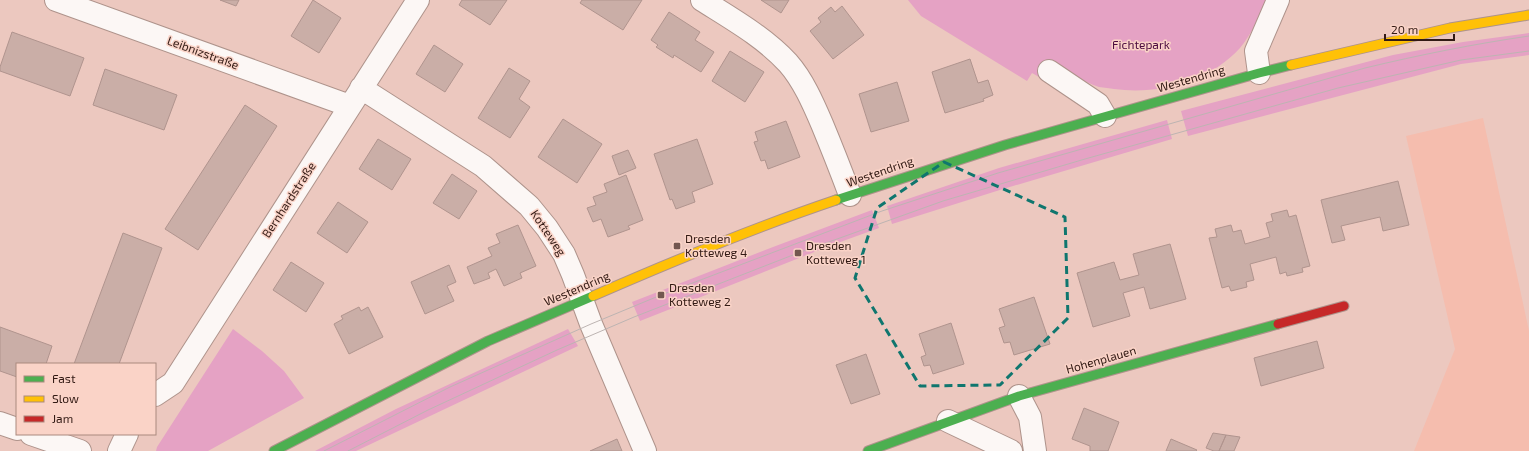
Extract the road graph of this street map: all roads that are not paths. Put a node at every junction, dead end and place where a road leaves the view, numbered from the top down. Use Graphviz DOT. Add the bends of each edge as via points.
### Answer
graph roads {
  1 [pos="56,0"];
  2 [pos="418,0"];
  3 [pos="702,0"];
  4 [pos="1278,0"];
  5 [pos="1529,15"];
  6 [pos="1049,71"];
  7 [pos="1259,72"];
  8 [pos="356,97"];
  9 [pos="1105,116"];
  10 [pos="850,195"];
  11 [pos="583,299"];
  12 [pos="1344,306"];
  13 [pos="156,394"];
  14 [pos="1019,396"];
  15 [pos="948,421"];
  16 [pos="0,423"];
  17 [pos="16,429"];
  18 [pos="35,435"];
  19 [pos="127,435"];
  20 [pos="80,451"];
  21 [pos="119,451"];
  22 [pos="274,451"];
  23 [pos="645,451"];
  24 [pos="868,451"];
  25 [pos="1011,451"];
  26 [pos="1035,451"];
  1 -- 8 [label="street, Leibnizstraße"];
  2 -- 8 [label="street, Bernhardstraße"];
  3 -- 10 [label="street" via="767,43 788,64 804,87 815,110"];
  4 -- 7 [label="street" via="1256,51"];
  5 -- 7 [label="street, Westendring" via="1450,28"];
  6 -- 9 [label="street" via="1098,104"];
  7 -- 9 [label="street, Westendring"];
  8 -- 11 [label="street, Kotteweg" via="483,166 529,206 564,254"];
  8 -- 13 [label="street, Bernhardstraße" via="173,383"];
  9 -- 10 [label="street, Westendring"];
  10 -- 11 [label="street, Westendring" via="671,262"];
  11 -- 22 [label="street, Westendring" via="488,341"];
  11 -- 23 [label="street, Kotteweg" via="591,324"];
  12 -- 14 [label="street, Hohenplauen"];
  14 -- 15 [label="street, Hohenplauen"];
  14 -- 26 [label="street" via="1030,417"];
  15 -- 24 [label="street, Hohenplauen"];
  15 -- 25 [label="street"];
  16 -- 17 [label="street"];
  18 -- 20 [label="street"];
  19 -- 21 [label="street"];
}
